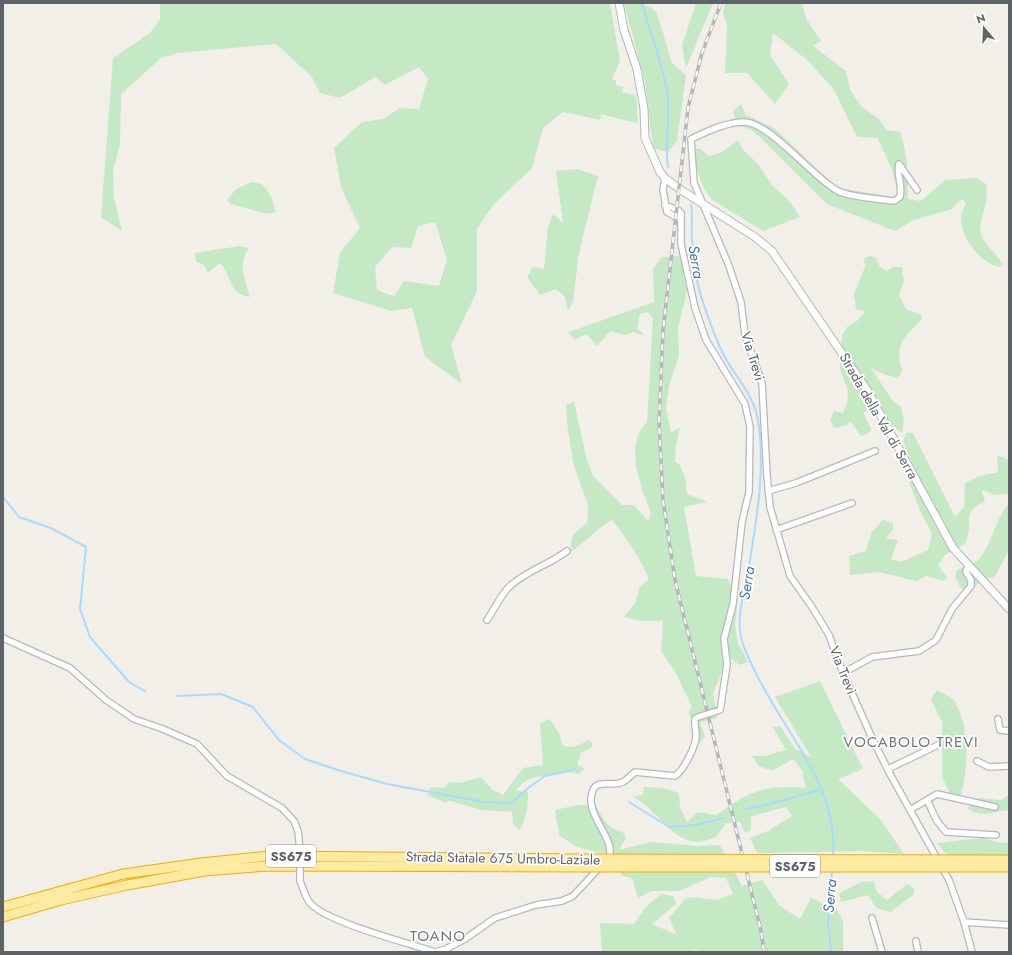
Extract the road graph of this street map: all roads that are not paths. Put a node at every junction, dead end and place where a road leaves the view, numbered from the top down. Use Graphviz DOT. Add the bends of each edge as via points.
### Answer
graph roads {
  1 [pos="619,3"];
  2 [pos="665,178"];
  3 [pos="917,190"];
  4 [pos="702,204"];
  5 [pos="875,451"];
  6 [pos="768,491"];
  7 [pos="852,503"];
  8 [pos="776,530"];
  9 [pos="567,551"];
  10 [pos="968,564"];
  11 [pos="1009,609"];
  12 [pos="487,620"];
  13 [pos="3,638"];
  14 [pos="843,673"];
  15 [pos="998,719"];
  16 [pos="1009,731"];
  17 [pos="938,745"];
  18 [pos="977,761"];
  19 [pos="1009,766"];
  20 [pos="888,769"];
  21 [pos="927,800"];
  22 [pos="995,807"];
  23 [pos="910,810"];
  24 [pos="996,835"];
  25 [pos="1009,860"];
  26 [pos="583,863"];
  27 [pos="1009,867"];
  28 [pos="3,908"];
  29 [pos="3,917"];
  30 [pos="872,918"];
  31 [pos="964,922"];
  32 [pos="1009,925"];
  33 [pos="916,941"];
  34 [pos="435,952"];
  35 [pos="882,952"];
  36 [pos="918,952"];
  37 [pos="972,952"];
  1 -- 2 [label="street, Strada della Val di Serra" via="624,30 637,69 644,109 645,138"];
  2 -- 4 [label="street, Strada della Val di Serra"];
  2 -- 34 [label="street, bridge" via="663,190 669,215 680,219 681,244 695,308 706,340 745,404 750,427 749,492 742,522 733,604 724,639 727,664 720,710 695,719 694,741 683,769 675,776 635,772 624,782 616,785 594,786 590,796 591,805 608,840 610,856 606,864 573,896 495,918 464,939"];
  3 -- 4 [label="street" via="899,164 897,172 902,186 900,197 894,201 840,192 826,184 761,127 745,122 725,124 691,138 694,183"];
  4 -- 6 [label="street, Via Trevi" via="742,302 745,335 762,383"];
  4 -- 10 [label="street, Strada della Val di Serra" via="756,237 772,251 867,390 953,548"];
  5 -- 6 [label="street"];
  6 -- 8 [label="street, Via Trevi"];
  7 -- 8 [label="street"];
  8 -- 14 [label="street, Via Trevi" via="790,576 829,635"];
  9 -- 12 [label="street" via="508,588"];
  10 -- 11 [label="street, Strada della Val di Serra"];
  10 -- 14 [label="street" via="966,572 971,580 971,586 955,604 936,640 919,651 872,657"];
  13 -- 34 [label="street, bridge" via="70,668 106,700 134,719 197,744 227,776 282,808 294,821 298,831 300,881 309,902 325,914"];
  14 -- 20 [label="street, Via Trevi"];
  15 -- 16 [label="street" via="1000,730"];
  17 -- 20 [label="street"];
  18 -- 19 [label="street" via="990,767"];
  20 -- 23 [label="street, Via Trevi"];
  21 -- 22 [label="street" via="937,794"];
  21 -- 23 [label="street"];
  21 -- 24 [label="street" via="937,821 946,832"];
  23 -- 31 [label="street, Via Trevi" via="949,880"];
  25 -- 26 [label="highway, Strada Statale 675 Umbro-Laziale / SS675, bridge"];
  26 -- 27 [label="highway, Strada Statale 675 Umbro-Laziale / SS675, bridge"];
  26 -- 28 [label="highway, Strada Statale 675 Umbro-Laziale / SS675" via="269,856 123,874"];
  26 -- 29 [label="highway, Strada Statale 675 Umbro-Laziale / SS675" via="267,866 205,871 61,900"];
  30 -- 35 [label="street"];
  31 -- 32 [label="street"];
  31 -- 37 [label="street, Via Trevi"];
  33 -- 36 [label="street"];
}
